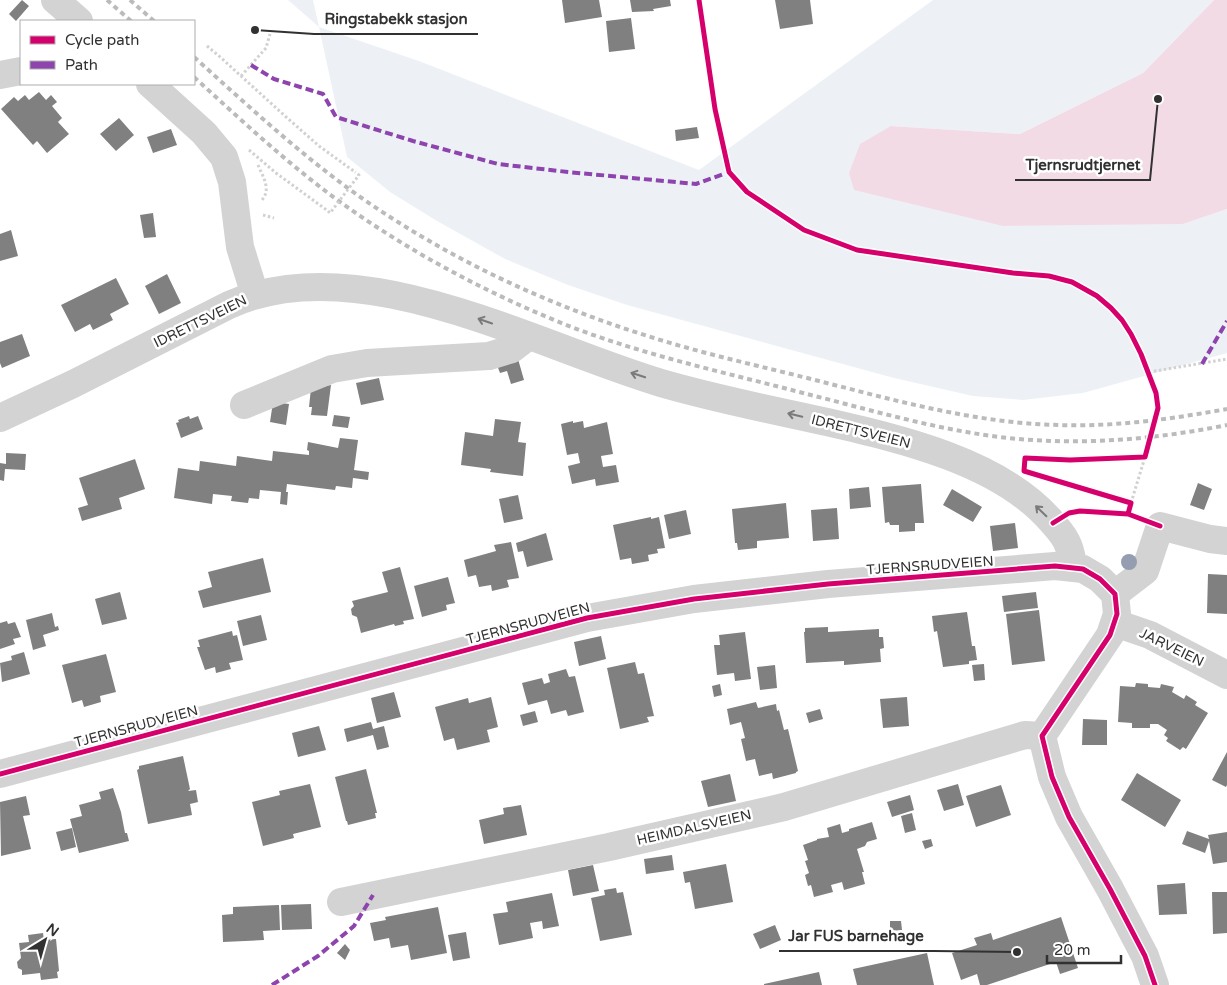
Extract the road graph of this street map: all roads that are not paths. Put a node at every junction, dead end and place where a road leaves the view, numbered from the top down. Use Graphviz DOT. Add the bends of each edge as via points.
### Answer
graph roads {
  1 [pos="55,0"];
  2 [pos="78,20"];
  3 [pos="20,71"];
  4 [pos="0,75"];
  5 [pos="151,85"];
  6 [pos="255,295"];
  7 [pos="529,336"];
  8 [pos="244,405"];
  9 [pos="0,418"];
  10 [pos="1227,541"];
  11 [pos="1074,567"];
  12 [pos="1114,594"];
  13 [pos="1115,623"];
  14 [pos="1227,675"];
  15 [pos="1042,736"];
  16 [pos="0,774"];
  17 [pos="341,902"];
  18 [pos="1155,985"];
  1 -- 2 [label="street"];
  3 -- 4 [label="street"];
  5 -- 6 [label="street" via="204,133 224,157 232,182 240,248"];
  7 -- 6 [label="street, IDRETTSVEIEN, one-way" via="440,305 374,291 322,287"];
  6 -- 9 [label="street, IDRETTSVEIEN"];
  7 -- 8 [label="street" via="512,349 489,356 367,362 332,369"];
  11 -- 7 [label="street, IDRETTSVEIEN, one-way" via="1068,543 1035,505 984,472 941,452 662,383"];
  10 -- 12 [label="street" via="1160,526 1145,571"];
  11 -- 12 [label="street" via="1094,574"];
  11 -- 16 [label="street, TJERNSRUDVEIEN" via="828,584 694,599 587,618"];
  12 -- 13 [label="street" via="1117,605"];
  13 -- 14 [label="street, JARVEIEN" via="1150,634"];
  13 -- 15 [label="street"];
  15 -- 17 [label="street, HEIMDALSVEIEN" via="1025,735 784,807"];
  15 -- 18 [label="street" via="1052,777 1069,817 1145,956"];
}
